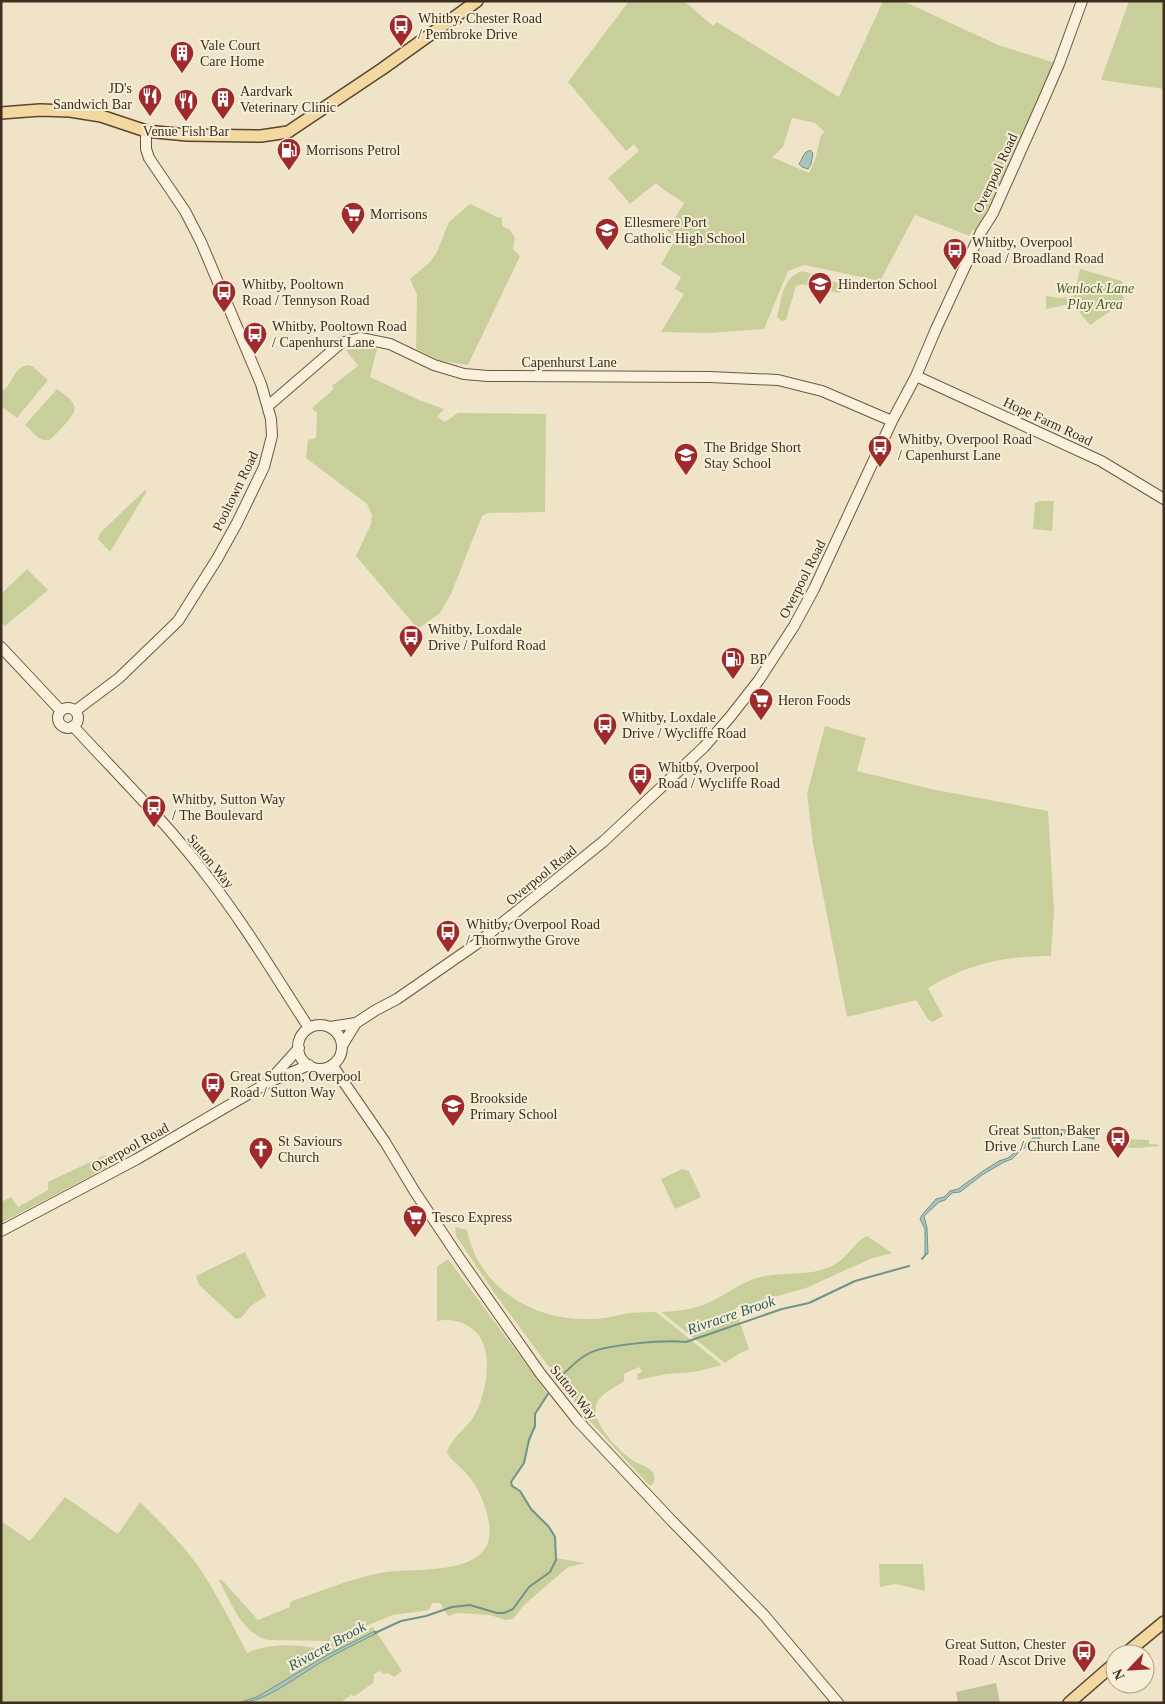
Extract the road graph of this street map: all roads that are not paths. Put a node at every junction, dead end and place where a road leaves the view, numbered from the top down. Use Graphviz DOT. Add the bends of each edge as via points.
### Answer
graph roads {
  1 [pos="477,1"];
  2 [pos="1082,1"];
  3 [pos="1,113"];
  4 [pos="146,131"];
  5 [pos="916,376"];
  6 [pos="268,406"];
  7 [pos="892,422"];
  8 [pos="1164,499"];
  9 [pos="1,647"];
  10 [pos="61,711"];
  11 [pos="75,711"];
  12 [pos="73,726"];
  13 [pos="356,1024"];
  14 [pos="330,1027"];
  15 [pos="309,1028"];
  16 [pos="342,1046"];
  17 [pos="299,1048"];
  18 [pos="308,1065"];
  19 [pos="332,1065"];
  20 [pos="269,1082"];
  21 [pos="1,1232"];
  22 [pos="1164,1622"];
  23 [pos="1137,1644"];
  24 [pos="1105,1672"];
  25 [pos="838,1703"];
  26 [pos="1069,1703"];
  1 -- 4 [label="main road" via="288,132 261,136 201,136"];
  2 -- 5 [label="street, Overpool Road" via="1043,101"];
  3 -- 4 [label="main road" via="70,111 101,116"];
  4 -- 6 [label="street, Pooltown Road" via="148,158 192,224"];
  5 -- 7 [label="street, Overpool Road"];
  5 -- 8 [label="street, Hope Farm Road" via="1101,461"];
  6 -- 7 [label="street, Capenhurst Lane" via="341,343 360,338 390,344 434,365 464,374 778,380 822,390"];
  6 -- 11 [label="street, Pooltown Road" via="272,436 264,467 217,559 190,603 178,621 135,663"];
  7 -- 13 [label="street, Overpool Road" via="794,626 759,680 704,747 604,841 546,888 460,956"];
  9 -- 10 [label="street"];
  10 -- 11 [label="street" via="67,708"];
  10 -- 12 [label="street" via="58,718 61,725"];
  11 -- 12 [label="street" via="77,720"];
  12 -- 15 [label="street, Sutton Way" via="207,876 254,940"];
  13 -- 14 [label="street, Overpool Road"];
  13 -- 16 [label="street, Overpool Road"];
  14 -- 15 [label="street" via="316,1025"];
  14 -- 16 [label="street" via="336,1031"];
  15 -- 17 [label="street" via="303,1034"];
  16 -- 19 [label="street"];
  17 -- 18 [label="street"];
  17 -- 20 [label="street, Overpool Road"];
  18 -- 19 [label="street" via="326,1068"];
  18 -- 20 [label="street, Overpool Road"];
  19 -- 25 [label="street, Sutton Way" via="460,1259 578,1421 764,1615"];
  20 -- 21 [label="street, Overpool Road" via="137,1159"];
  22 -- 23 [label="main road"];
  24 -- 26 [label="main road"];
}
